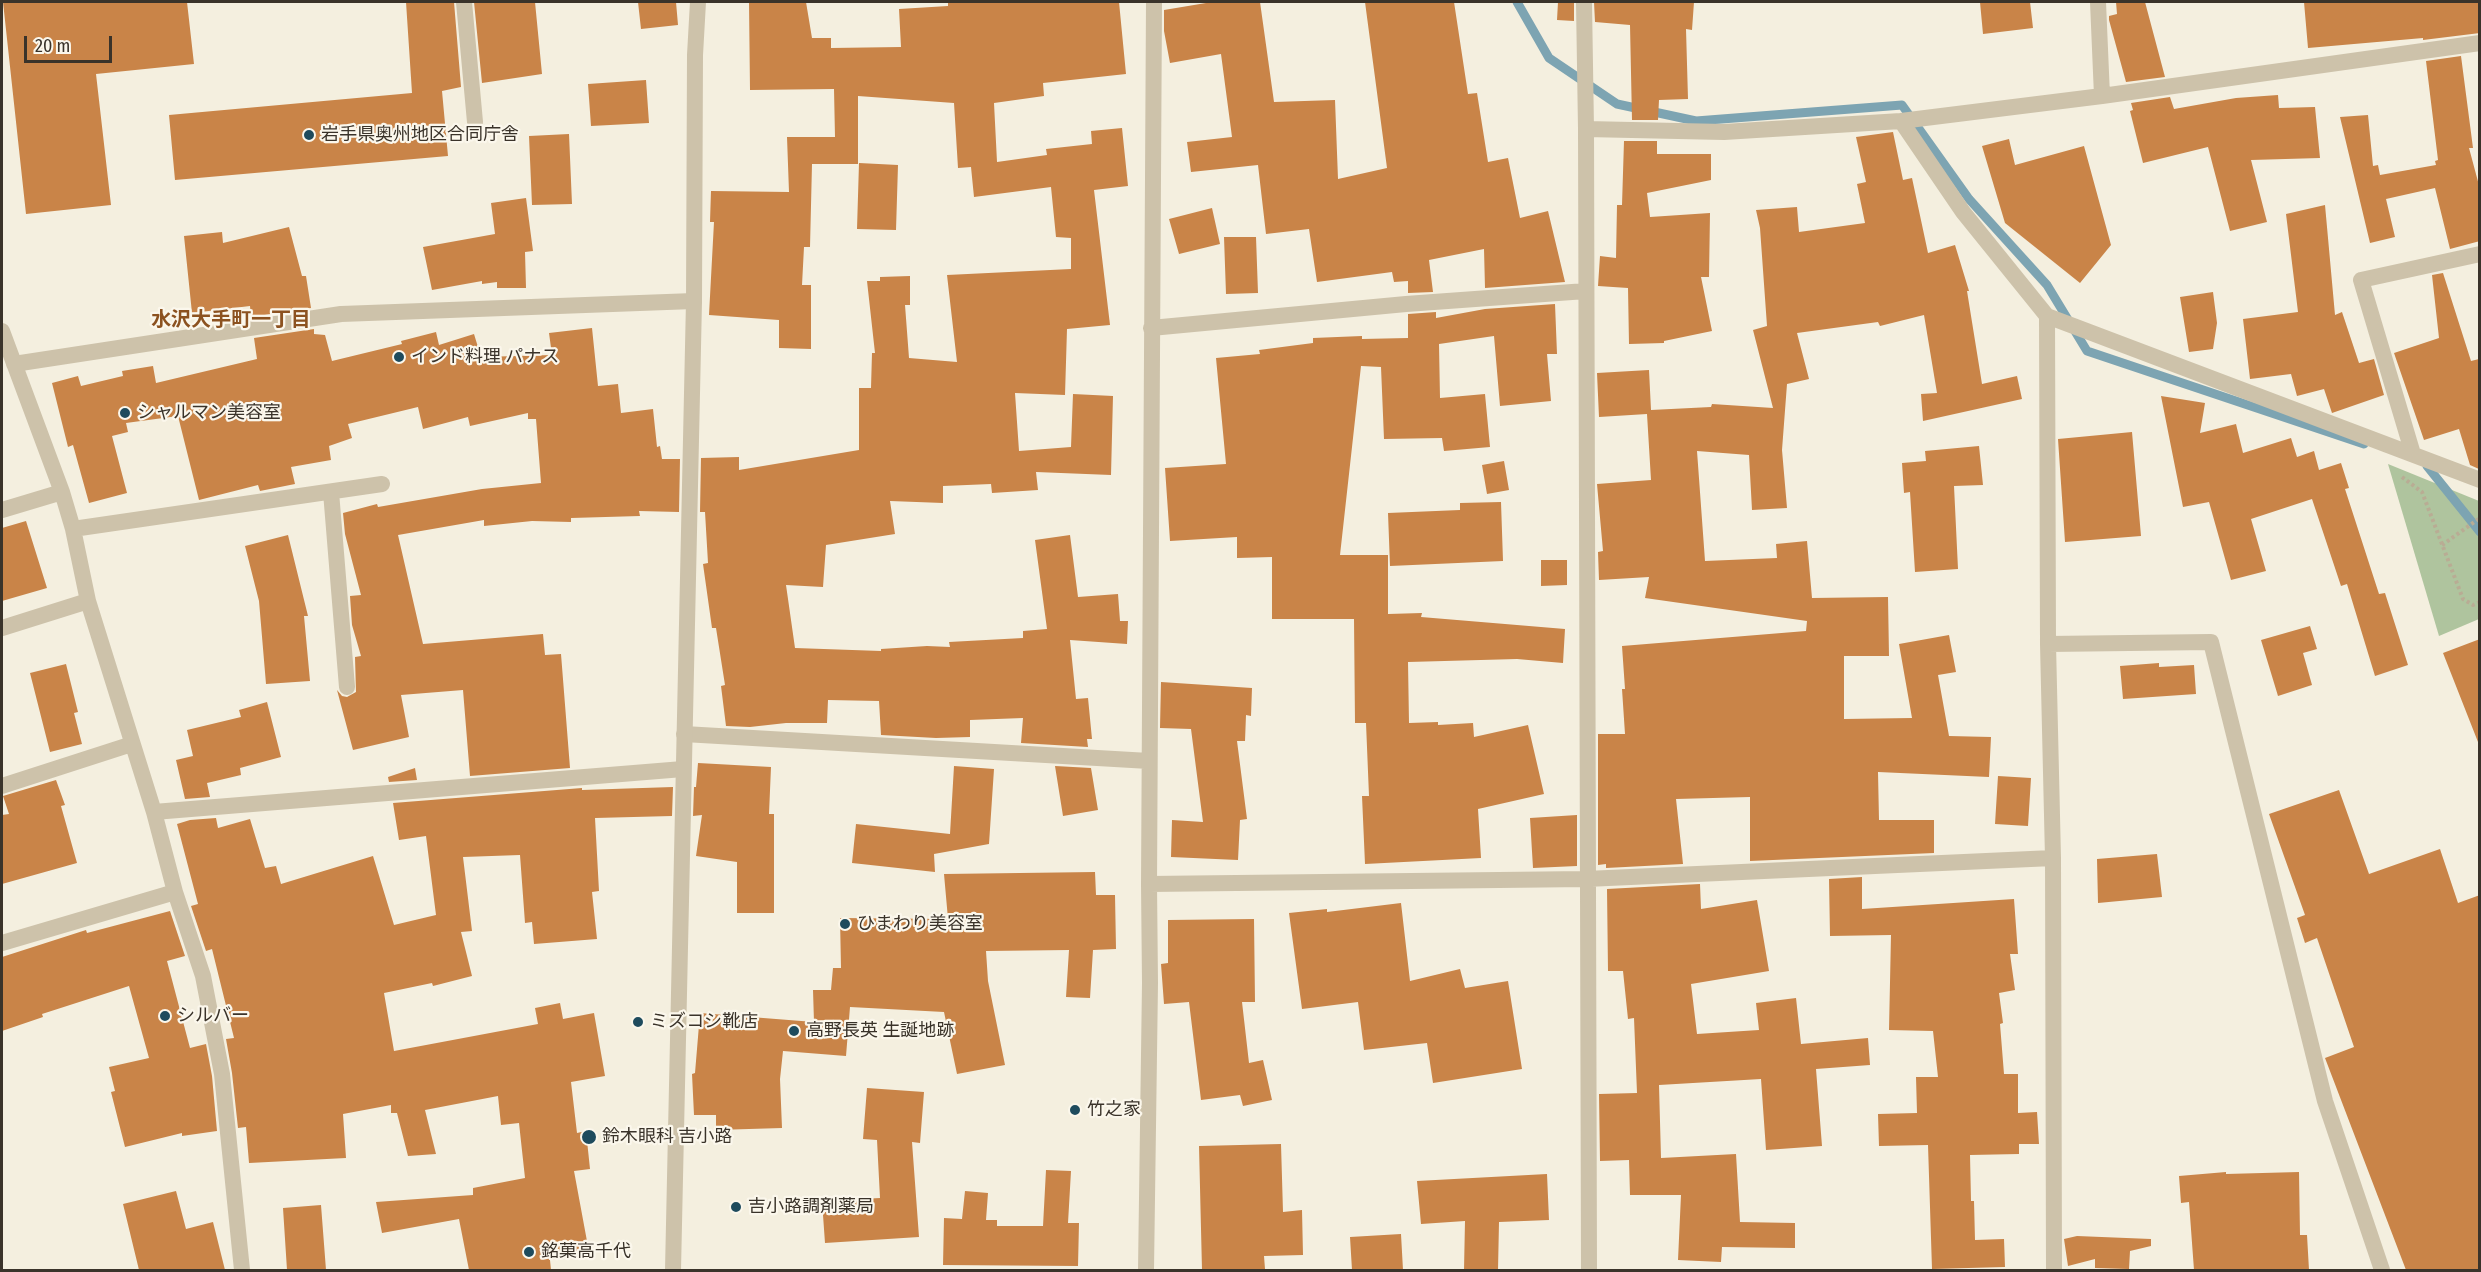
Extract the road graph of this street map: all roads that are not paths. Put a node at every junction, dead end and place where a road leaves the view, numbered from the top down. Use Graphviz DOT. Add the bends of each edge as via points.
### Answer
graph roads {
  1 [pos="464,2"];
  2 [pos="698,2"];
  3 [pos="1154,2"];
  4 [pos="1584,2"];
  5 [pos="2098,2"];
  6 [pos="2480,43"];
  7 [pos="2102,96"];
  8 [pos="1901,121"];
  9 [pos="475,122"];
  10 [pos="1586,129"];
  11 [pos="2480,254"];
  12 [pos="1586,291"];
  13 [pos="694,301"];
  14 [pos="2047,316"];
  15 [pos="1151,328"];
  16 [pos="2,331"];
  17 [pos="14,364"];
  18 [pos="2413,454"];
  19 [pos="2480,480"];
  20 [pos="382,484"];
  21 [pos="62,492"];
  22 [pos="331,492"];
  23 [pos="2,510"];
  24 [pos="73,529"];
  25 [pos="88,601"];
  26 [pos="2,628"];
  27 [pos="2048,644"];
  28 [pos="347,687"];
  29 [pos="684,734"];
  30 [pos="132,744"];
  31 [pos="1149,761"];
  32 [pos="683,769"];
  33 [pos="2,786"];
  34 [pos="154,812"];
  35 [pos="2053,858"];
  36 [pos="1586,879"];
  37 [pos="1149,884"];
  38 [pos="175,892"];
  39 [pos="2,943"];
  40 [pos="242,1270"];
  41 [pos="673,1270"];
  42 [pos="1146,1270"];
  43 [pos="1589,1270"];
  44 [pos="2054,1270"];
  45 [pos="2382,1270"];
  1 -- 9 [label="street"];
  2 -- 13 [label="street"];
  3 -- 15 [label="street"];
  4 -- 10 [label="street"];
  5 -- 7 [label="street"];
  6 -- 7 [label="street"];
  7 -- 8 [label="street"];
  8 -- 10 [label="street" via="1724,132"];
  8 -- 14 [label="street" via="1964,212"];
  10 -- 12 [label="street"];
  11 -- 18 [label="street" via="2361,280"];
  12 -- 15 [label="street"];
  12 -- 36 [label="street"];
  13 -- 17 [label="street" via="341,314"];
  13 -- 29 [label="street"];
  14 -- 18 [label="street"];
  14 -- 27 [label="street"];
  15 -- 31 [label="street"];
  16 -- 17 [label="street"];
  17 -- 21 [label="street"];
  18 -- 19 [label="street"];
  20 -- 22 [label="street"];
  21 -- 23 [label="street"];
  21 -- 24 [label="street"];
  22 -- 24 [label="street"];
  22 -- 28 [label="street"];
  24 -- 25 [label="street"];
  25 -- 26 [label="street"];
  25 -- 30 [label="street"];
  27 -- 35 [label="street"];
  27 -- 45 [label="street" via="2211,642 2325,1101"];
  29 -- 31 [label="street"];
  29 -- 32 [label="street"];
  30 -- 33 [label="street"];
  30 -- 34 [label="street"];
  31 -- 37 [label="street"];
  32 -- 34 [label="street"];
  32 -- 41 [label="street"];
  34 -- 38 [label="street"];
  35 -- 36 [label="street"];
  35 -- 44 [label="street"];
  36 -- 37 [label="street"];
  36 -- 43 [label="street"];
  37 -- 42 [label="street"];
  38 -- 39 [label="street"];
  38 -- 40 [label="street" via="203,976 222,1074"];
}
